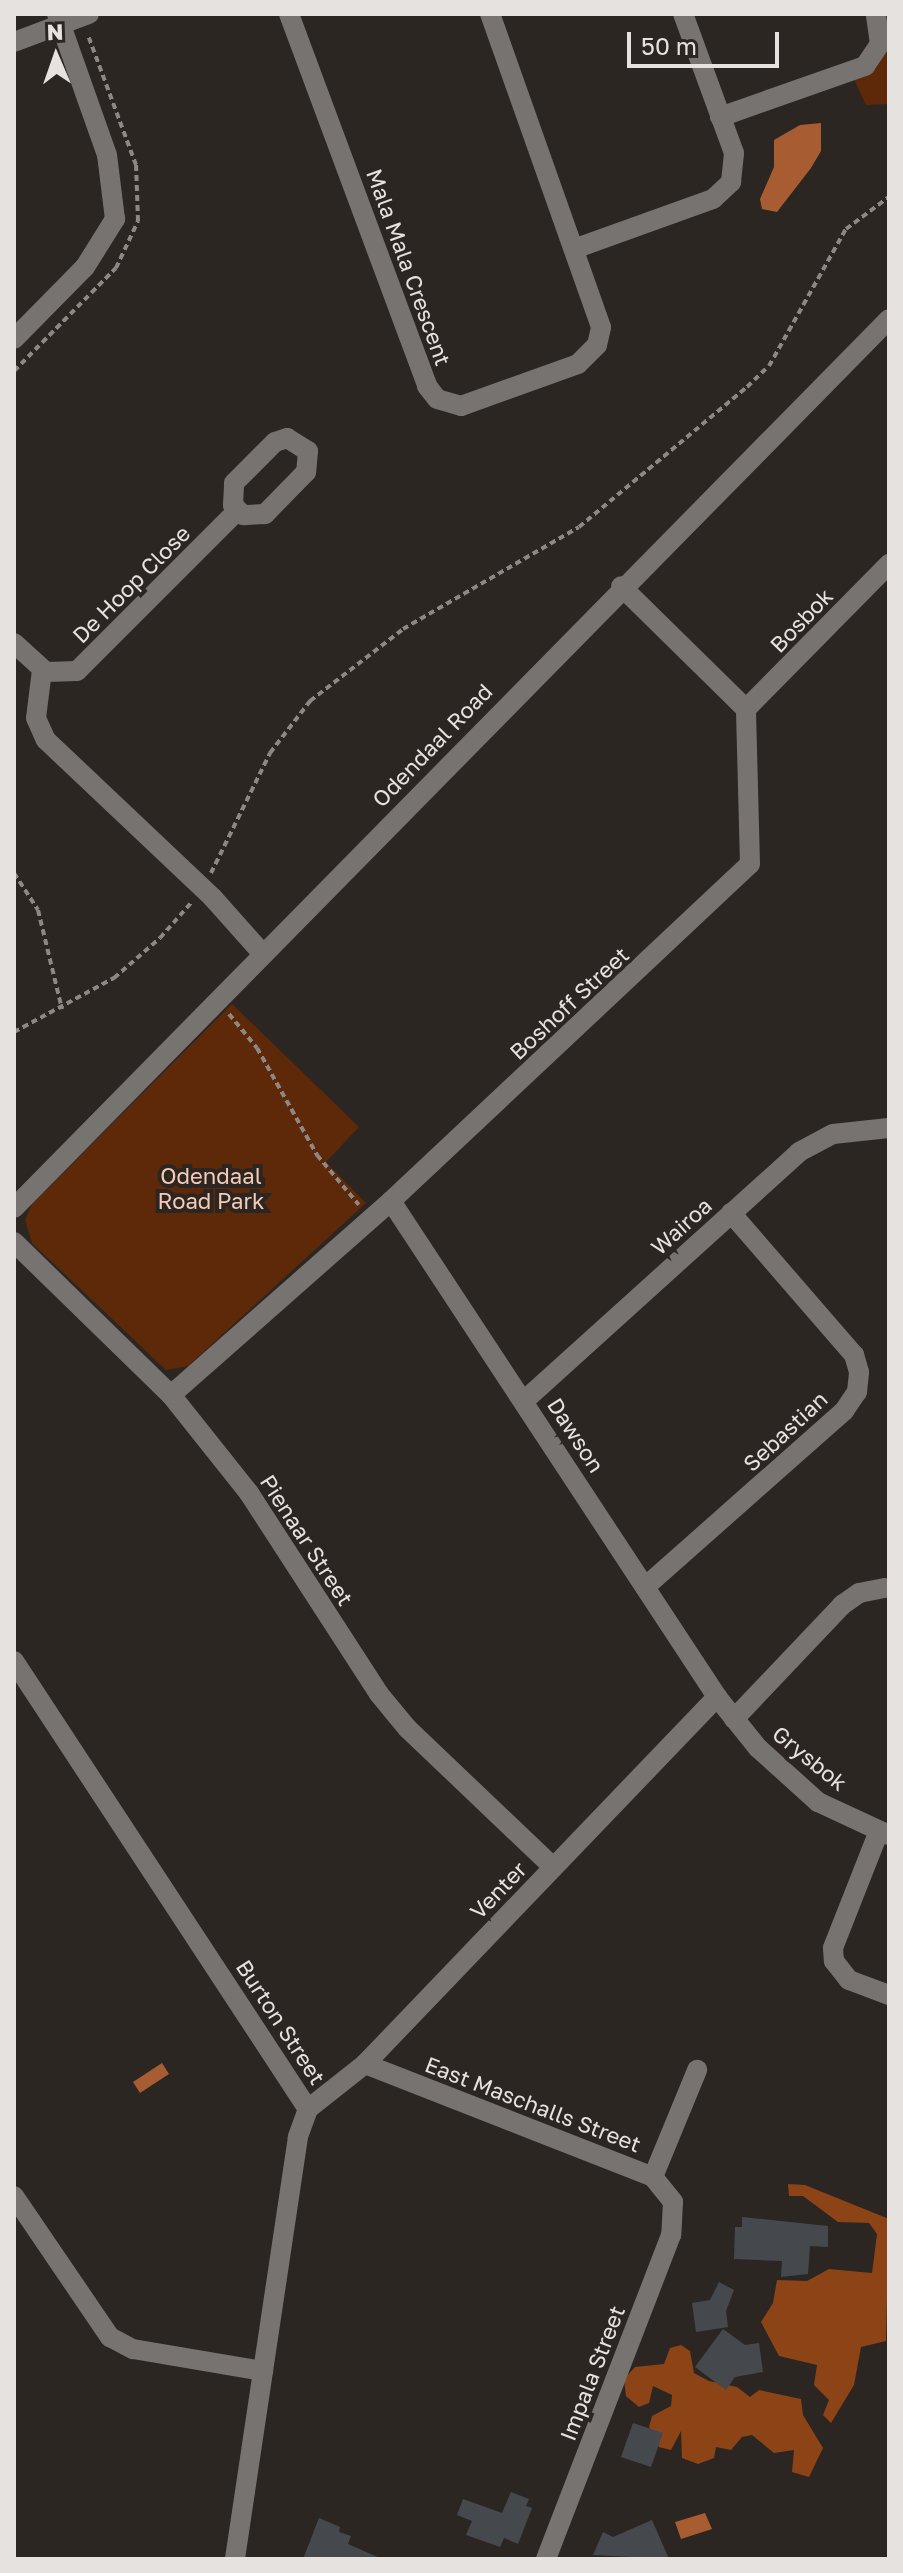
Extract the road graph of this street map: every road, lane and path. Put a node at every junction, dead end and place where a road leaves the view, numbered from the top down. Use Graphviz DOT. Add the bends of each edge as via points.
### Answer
graph roads {
  1 [pos="89,14"];
  2 [pos="289,14"];
  3 [pos="490,14"];
  4 [pos="683,14"];
  5 [pos="876,14"];
  6 [pos="59,19"];
  7 [pos="14,42"];
  8 [pos="720,117"];
  9 [pos="889,197"];
  10 [pos="574,249"];
  11 [pos="889,319"];
  12 [pos="14,339"];
  13 [pos="237,511"];
  14 [pos="889,564"];
  15 [pos="621,586"];
  16 [pos="14,643"];
  17 [pos="42,670"];
  18 [pos="746,709"];
  19 [pos="14,873"];
  20 [pos="202,888"];
  21 [pos="262,953"];
  22 [pos="217,1000"];
  23 [pos="62,1010"];
  24 [pos="14,1032"];
  25 [pos="889,1128"];
  26 [pos="391,1201"];
  27 [pos="14,1208"];
  28 [pos="731,1213"];
  29 [pos="370,1219"];
  30 [pos="14,1242"];
  31 [pos="171,1395"];
  32 [pos="525,1400"];
  33 [pos="645,1587"];
  34 [pos="885,1588"];
  35 [pos="16,1665"];
  36 [pos="717,1697"];
  37 [pos="734,1719"];
  38 [pos="884,1833"];
  39 [pos="553,1867"];
  40 [pos="889,1995"];
  41 [pos="365,2064"];
  42 [pos="697,2070"];
  43 [pos="308,2109"];
  44 [pos="653,2177"];
  45 [pos="14,2196"];
  46 [pos="673,2202"];
  47 [pos="263,2371"];
  48 [pos="235,2559"];
  49 [pos="546,2559"];
  1 -- 6 [label="street"];
  2 -- 10 [label="street, Mala Mala Crescent" via="427,386 437,399 452,406 470,404 578,364 592,353 600,337 599,318"];
  3 -- 10 [label="street, Mala Mala Crescent"];
  4 -- 8 [label="street"];
  5 -- 8 [label="street" via="880,44 865,66"];
  6 -- 7 [label="street"];
  6 -- 12 [label="street" via="107,155 115,219 85,267"];
  8 -- 10 [label="street" via="735,160 726,189 713,199"];
  9 -- 20 [label="path" via="846,229 769,366 747,387 579,527 403,629 310,701 270,753"];
  11 -- 15 [label="street, Odendaal Road"];
  13 -- 17 [label="street, De Hoop Close" via="83,666 62,675"];
  14 -- 18 [label="street, Bosbok"];
  15 -- 18 [label="street"];
  15 -- 21 [label="street, Odendaal Road"];
  16 -- 17 [label="street"];
  17 -- 20 [label="street" via="36,718 46,740"];
  18 -- 26 [label="street, Boshoff Street" via="753,850 743,875"];
  19 -- 23 [label="path" via="38,910"];
  20 -- 21 [label="street"];
  20 -- 23 [label="path" via="137,960"];
  21 -- 22 [label="street, Odendaal Road"];
  22 -- 27 [label="street, Odendaal Road"];
  22 -- 29 [label="path" via="257,1048 317,1155"];
  23 -- 24 [label="path"];
  25 -- 28 [label="street, Wairoa" via="820,1139"];
  26 -- 29 [label="street, Boshoff Street"];
  26 -- 32 [label="street, Dawson"];
  28 -- 32 [label="street, Wairoa"];
  28 -- 33 [label="street, Sebastian" via="854,1355 857,1392 844,1411"];
  29 -- 31 [label="street, Boshoff Street"];
  30 -- 31 [label="street, Pienaar Street"];
  31 -- 39 [label="street, Pienaar Street" via="249,1493 379,1694 451,1772"];
  32 -- 33 [label="street, Dawson"];
  33 -- 36 [label="street, Dawson"];
  34 -- 37 [label="street" via="859,1593 842,1605"];
  35 -- 43 [label="street, Burton Street"];
  36 -- 37 [label="street, Grysbok"];
  36 -- 39 [label="street, Venter"];
  37 -- 38 [label="street, Grysbok" via="818,1802"];
  38 -- 40 [label="street" via="833,1948 834,1961 849,1980"];
  39 -- 41 [label="street, Venter"];
  41 -- 43 [label="street, Venter"];
  41 -- 44 [label="street, East Maschalls Street"];
  42 -- 44 [label="street"];
  43 -- 47 [label="street, Burton Street" via="298,2137"];
  44 -- 46 [label="street, East Maschalls Street"];
  45 -- 47 [label="street" via="110,2337 133,2349"];
  46 -- 49 [label="street, Impala Street" via="671,2235"];
  47 -- 48 [label="street, Burton Street"];
}
